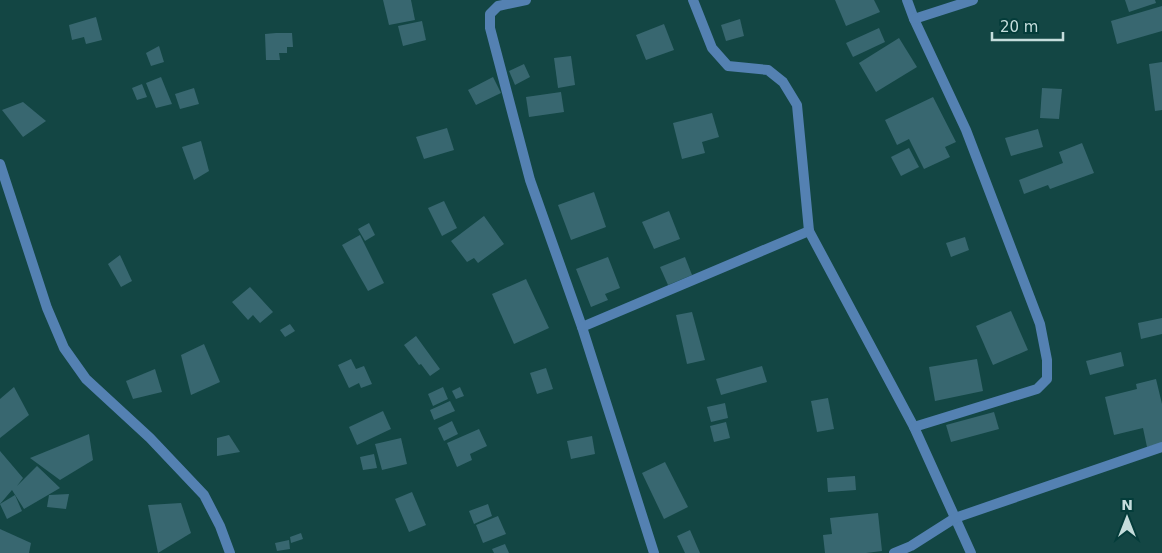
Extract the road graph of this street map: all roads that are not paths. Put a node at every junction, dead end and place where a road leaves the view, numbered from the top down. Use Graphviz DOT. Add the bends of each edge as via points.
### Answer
graph roads {
  1 [pos="526,0"];
  2 [pos="693,0"];
  3 [pos="907,0"];
  4 [pos="973,0"];
  5 [pos="914,19"];
  6 [pos="0,164"];
  7 [pos="809,231"];
  8 [pos="582,327"];
  9 [pos="914,426"];
  10 [pos="1162,447"];
  11 [pos="955,518"];
  12 [pos="230,553"];
  13 [pos="654,553"];
  14 [pos="894,553"];
  15 [pos="971,553"];
  1 -- 8 [label="street" via="498,6 490,14 490,28 530,180"];
  2 -- 7 [label="street" via="712,48 728,66 768,70 783,82 797,105"];
  3 -- 5 [label="street"];
  4 -- 5 [label="street"];
  5 -- 9 [label="street" via="966,130 1040,324 1047,379 1037,389"];
  6 -- 12 [label="street" via="64,348 86,379 150,438 204,495"];
  7 -- 8 [label="street"];
  7 -- 9 [label="street"];
  8 -- 13 [label="street"];
  9 -- 11 [label="street"];
  10 -- 11 [label="street"];
  11 -- 14 [label="street"];
  11 -- 15 [label="street"];
}
